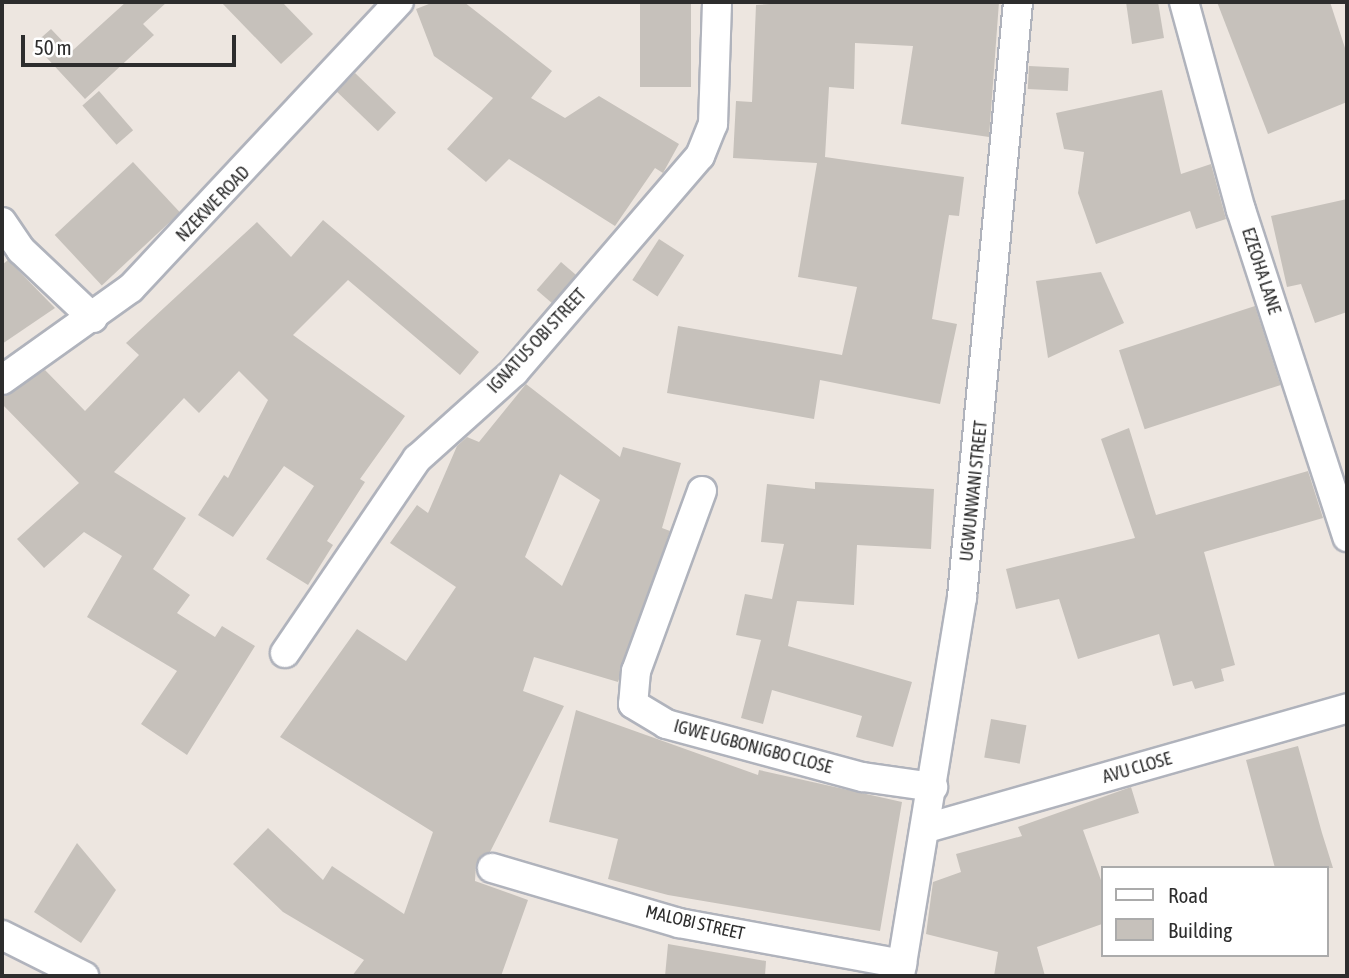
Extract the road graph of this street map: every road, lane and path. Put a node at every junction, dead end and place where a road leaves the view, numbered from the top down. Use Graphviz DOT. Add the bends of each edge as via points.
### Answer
graph roads {
  1 [pos="399,2"];
  2 [pos="717,2"];
  3 [pos="1017,2"];
  4 [pos="1184,2"];
  5 [pos="2,222"];
  6 [pos="93,318"];
  7 [pos="2,380"];
  8 [pos="702,491"];
  9 [pos="1347,537"];
  10 [pos="285,653"];
  11 [pos="1347,708"];
  12 [pos="933,787"];
  13 [pos="927,828"];
  14 [pos="492,868"];
  15 [pos="2,935"];
  16 [pos="901,970"];
  17 [pos="84,976"];
  1 -- 6 [label="street, NZEKWE ROAD" via="346,52 220,198"];
  2 -- 10 [label="street, IGNATUS OBI STREET" via="713,124 700,156 514,372 417,459"];
  3 -- 12 [label="street, UGWUNWANI STREET" via="978,458"];
  4 -- 9 [label="street, EZEOHA LANE" via="1241,210"];
  5 -- 6 [label="street" via="21,250"];
  6 -- 7 [label="street, NZEKWE ROAD"];
  8 -- 12 [label="street, IGWE UGBONIGBO CLOSE" via="636,671 633,704 666,724 863,777"];
  11 -- 13 [label="street, AVU CLOSE"];
  12 -- 13 [label="street, UGWUNWANI STREET"];
  13 -- 16 [label="street, UGWUNWANI STREET"];
  14 -- 16 [label="street, MALOBI STREET" via="679,923"];
  15 -- 17 [label="street"];
}
